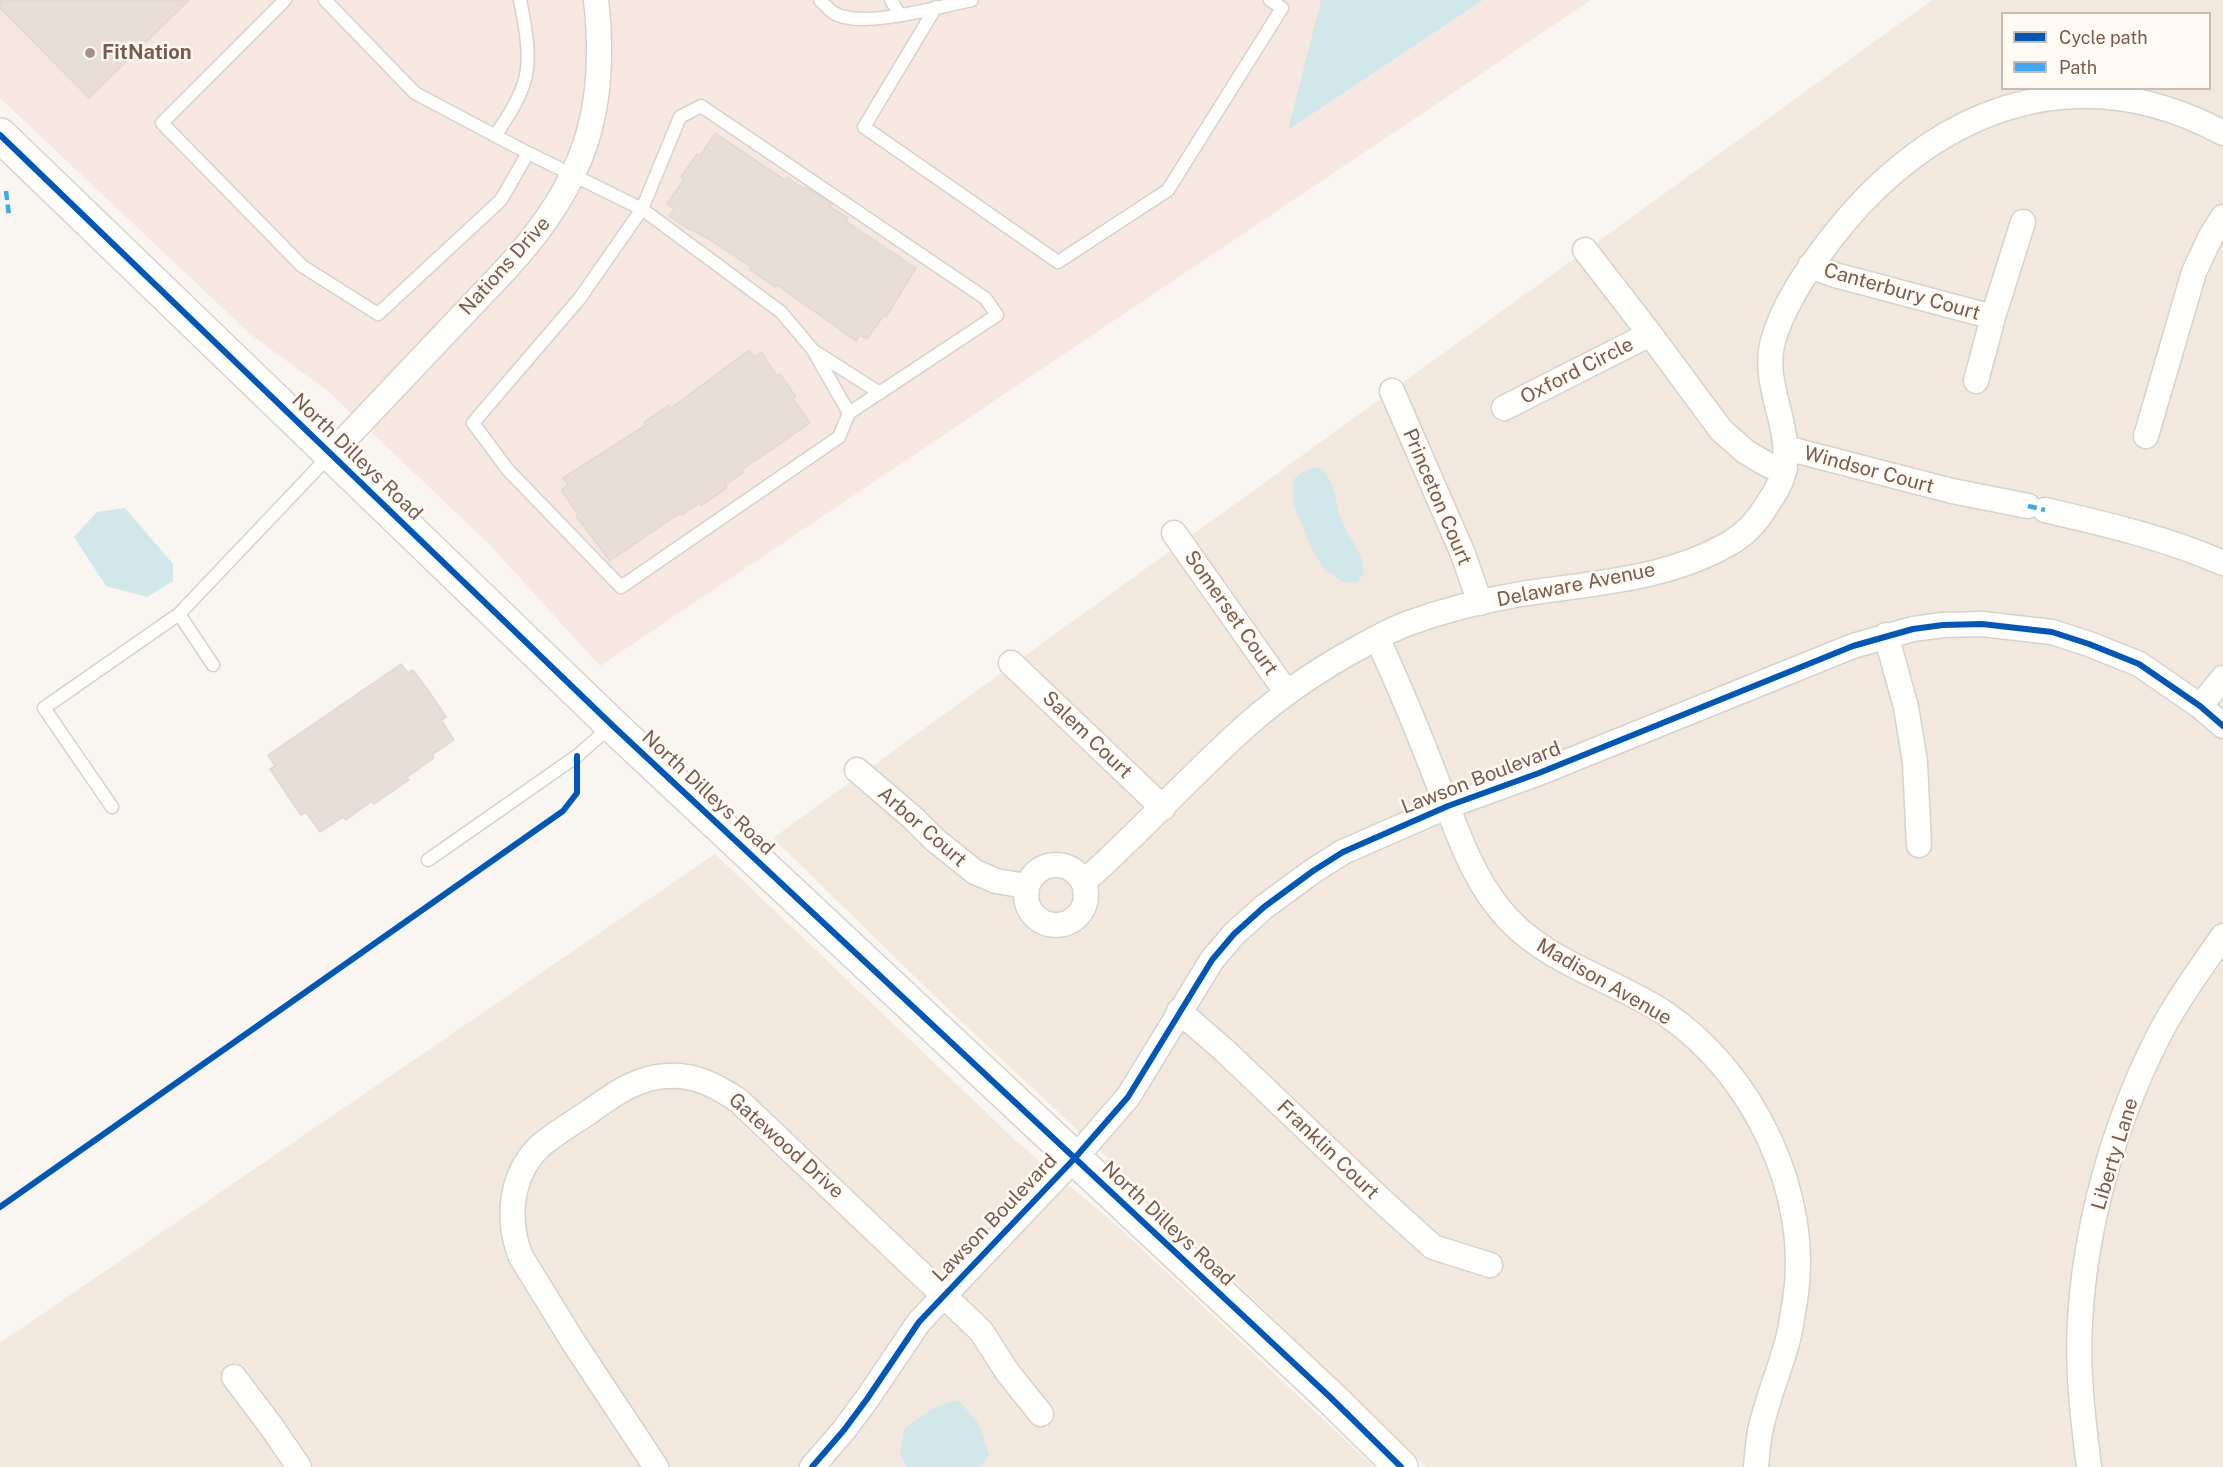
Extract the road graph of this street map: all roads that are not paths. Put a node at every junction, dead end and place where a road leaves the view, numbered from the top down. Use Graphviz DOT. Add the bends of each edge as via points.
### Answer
graph roads {
  1 [pos="285,0"];
  2 [pos="325,0"];
  3 [pos="520,0"];
  4 [pos="596,0"];
  5 [pos="820,0"];
  6 [pos="891,0"];
  7 [pos="972,0"];
  8 [pos="1270,0"];
  9 [pos="936,7"];
  10 [pos="900,15"];
  11 [pos="2223,134"];
  12 [pos="0,135"];
  13 [pos="495,136"];
  14 [pos="528,153"];
  15 [pos="574,174"];
  16 [pos="642,209"];
  17 [pos="2223,217"];
  18 [pos="2023,222"];
  19 [pos="1585,250"];
  20 [pos="1810,266"];
  21 [pos="1993,317"];
  22 [pos="1650,334"];
  23 [pos="813,350"];
  24 [pos="1976,381"];
  25 [pos="1392,391"];
  26 [pos="880,393"];
  27 [pos="1504,408"];
  28 [pos="849,413"];
  29 [pos="2146,436"];
  30 [pos="330,455"];
  31 [pos="1785,459"];
  32 [pos="1174,533"];
  33 [pos="2223,562"];
  34 [pos="1480,603"];
  35 [pos="179,614"];
  36 [pos="1886,635"];
  37 [pos="1377,638"];
  38 [pos="1011,663"];
  39 [pos="213,665"];
  40 [pos="2223,678"];
  41 [pos="1287,693"];
  42 [pos="2200,706"];
  43 [pos="612,725"];
  44 [pos="2223,726"];
  45 [pos="857,770"];
  46 [pos="112,807"];
  47 [pos="1448,807"];
  48 [pos="1163,808"];
  49 [pos="1919,845"];
  50 [pos="428,860"];
  51 [pos="1084,882"];
  52 [pos="1026,886"];
  53 [pos="2223,936"];
  54 [pos="1179,1011"];
  55 [pos="1074,1159"];
  56 [pos="1490,1265"];
  57 [pos="945,1294"];
  58 [pos="234,1377"];
  59 [pos="1041,1414"];
  60 [pos="299,1467"];
  61 [pos="656,1467"];
  62 [pos="812,1467"];
  63 [pos="1401,1467"];
  64 [pos="1756,1467"];
  65 [pos="2089,1467"];
  1 -- 14 [label="lane" via="162,123 302,266 378,314 501,200"];
  2 -- 13 [label="lane" via="415,93"];
  3 -- 13 [label="lane" via="527,36 525,81"];
  4 -- 15 [label="street, Nations Drive" via="598,85 587,139"];
  5 -- 10 [label="lane" via="834,14 877,19"];
  6 -- 10 [label="lane"];
  7 -- 9 [label="lane"];
  8 -- 9 [label="lane" via="1282,8 1168,190 1058,262 864,126"];
  9 -- 10 [label="lane"];
  11 -- 20 [label="street" via="2202,122 2136,101 2085,96 2043,99 1998,110 1969,121 1922,150 1845,220"];
  12 -- 30 [label="street, North Dilleys Road"];
  13 -- 14 [label="lane"];
  14 -- 15 [label="lane"];
  15 -- 16 [label="lane"];
  15 -- 30 [label="street, Nations Drive" via="533,239"];
  16 -- 23 [label="lane" via="781,312"];
  16 -- 26 [label="lane" via="680,117 700,106 985,298 997,315"];
  16 -- 28 [label="lane" via="580,298 473,423 508,470 621,587 839,437"];
  17 -- 29 [label="street" via="2194,272"];
  18 -- 21 [label="street, Canterbury Court"];
  19 -- 22 [label="street, Oxford Circle"];
  20 -- 21 [label="street, Canterbury Court"];
  20 -- 31 [label="street" via="1772,343 1772,385"];
  21 -- 24 [label="street, Canterbury Court"];
  22 -- 27 [label="street, Oxford Circle"];
  22 -- 31 [label="street, Oxford Circle" via="1720,430 1770,466"];
  23 -- 26 [label="lane"];
  23 -- 28 [label="lane"];
  25 -- 34 [label="street, Princeton Court" via="1463,554"];
  26 -- 28 [label="lane"];
  30 -- 35 [label="lane"];
  30 -- 43 [label="street, North Dilleys Road"];
  31 -- 33 [label="street, Windsor Court" via="2037,508 2120,528"];
  31 -- 34 [label="street, Delaware Avenue" via="1780,484 1760,517 1731,542 1692,561 1629,579"];
  32 -- 41 [label="street, Somerset Court"];
  34 -- 37 [label="street, Delaware Avenue" via="1409,623"];
  35 -- 39 [label="lane"];
  35 -- 46 [label="lane" via="44,708"];
  36 -- 42 [label="street, Lawson Boulevard" via="1963,624 2052,632 2139,664"];
  36 -- 47 [label="street, Lawson Boulevard"];
  36 -- 49 [label="street" via="1906,707 1913,751"];
  37 -- 41 [label="street, Delaware Avenue" via="1325,666"];
  37 -- 47 [label="street, Madison Avenue"];
  38 -- 48 [label="street, Salem Court"];
  40 -- 42 [label="street"];
  41 -- 48 [label="street, Delaware Avenue" via="1247,725"];
  42 -- 44 [label="street, Lawson Boulevard"];
  43 -- 50 [label="lane" via="577,756"];
  43 -- 55 [label="street, North Dilleys Road"];
  45 -- 52 [label="street, Arbor Court" via="975,872 996,881"];
  47 -- 54 [label="street, Lawson Boulevard" via="1343,852 1264,907 1212,960"];
  47 -- 64 [label="street, Madison Avenue" via="1473,868 1498,908 1546,951 1617,985 1667,1015 1706,1047 1742,1090 1779,1160 1795,1224 1797,1275 1787,1344 1760,1432"];
  48 -- 51 [label="street, Delaware Avenue"];
  51 -- 52 [label="street" via="1077,872 1057,865 1040,868"];
  51 -- 52 [label="street" via="1086,900 1080,913 1060,925 1037,920 1028,908"];
  53 -- 65 [label="street, Liberty Lane" via="2156,1040 2124,1116 2099,1191 2080,1324"];
  54 -- 55 [label="street, Lawson Boulevard" via="1128,1097"];
  54 -- 56 [label="street, Franklin Court" via="1433,1247"];
  55 -- 57 [label="street, Lawson Boulevard"];
  55 -- 63 [label="street, North Dilleys Road"];
  57 -- 59 [label="street, Gatewood Drive" via="981,1331 1008,1374"];
  57 -- 61 [label="street, Gatewood Drive" via="740,1101 720,1088 699,1078 668,1076 645,1079 617,1093 541,1146 526,1164 511,1211 521,1257"];
  57 -- 62 [label="street, Lawson Boulevard" via="919,1322 867,1399"];
  58 -- 60 [label="street"];
}
